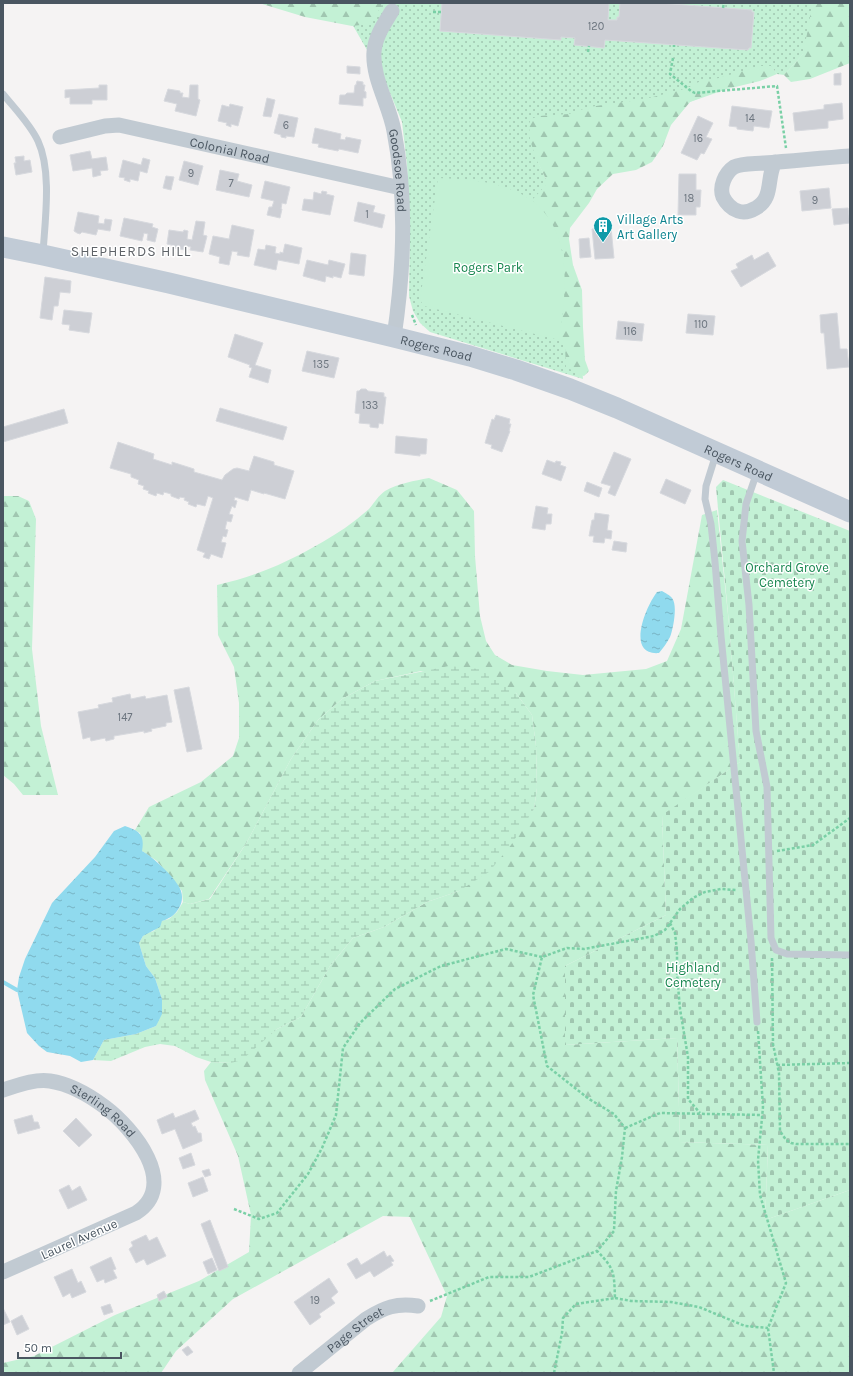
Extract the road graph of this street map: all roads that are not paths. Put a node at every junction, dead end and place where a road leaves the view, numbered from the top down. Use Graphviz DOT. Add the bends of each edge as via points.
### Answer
graph roads {
  1 [pos="392,11"];
  2 [pos="3,94"];
  3 [pos="60,137"];
  4 [pos="850,156"];
  5 [pos="782,161"];
  6 [pos="401,188"];
  7 [pos="3,247"];
  8 [pos="43,254"];
  9 [pos="394,337"];
  10 [pos="716,454"];
  11 [pos="757,472"];
  12 [pos="850,512"];
  13 [pos="850,955"];
  14 [pos="757,1022"];
  15 [pos="3,1090"];
  16 [pos="150,1200"];
  17 [pos="3,1272"];
  18 [pos="418,1306"];
  19 [pos="299,1373"];
  1 -- 6 [label="street, Goodsoe Road" via="375,42 374,54 379,82 394,130"];
  2 -- 8 [label="lane" via="38,140 46,167"];
  3 -- 6 [label="street, Colonial Road" via="119,125"];
  4 -- 5 [label="street"];
  6 -- 9 [label="street, Goodsoe Road" via="403,230"];
  7 -- 8 [label="main road, Rogers Road"];
  8 -- 9 [label="main road, Rogers Road"];
  9 -- 10 [label="main road, Rogers Road" via="470,356 570,389"];
  10 -- 11 [label="main road, Rogers Road"];
  10 -- 14 [label="lane" via="706,486 705,499 716,562"];
  11 -- 12 [label="main road, Rogers Road"];
  11 -- 13 [label="lane" via="746,504 742,541 749,605 756,731 767,787 773,946 787,954"];
  15 -- 16 [label="street, Sterling Road" via="34,1081 52,1081 78,1090 106,1108 131,1131 149,1161 155,1180"];
  16 -- 17 [label="street, Laurel Avenue" via="141,1210 128,1218"];
  18 -- 19 [label="street, Page Street" via="396,1305 377,1312"];
}
